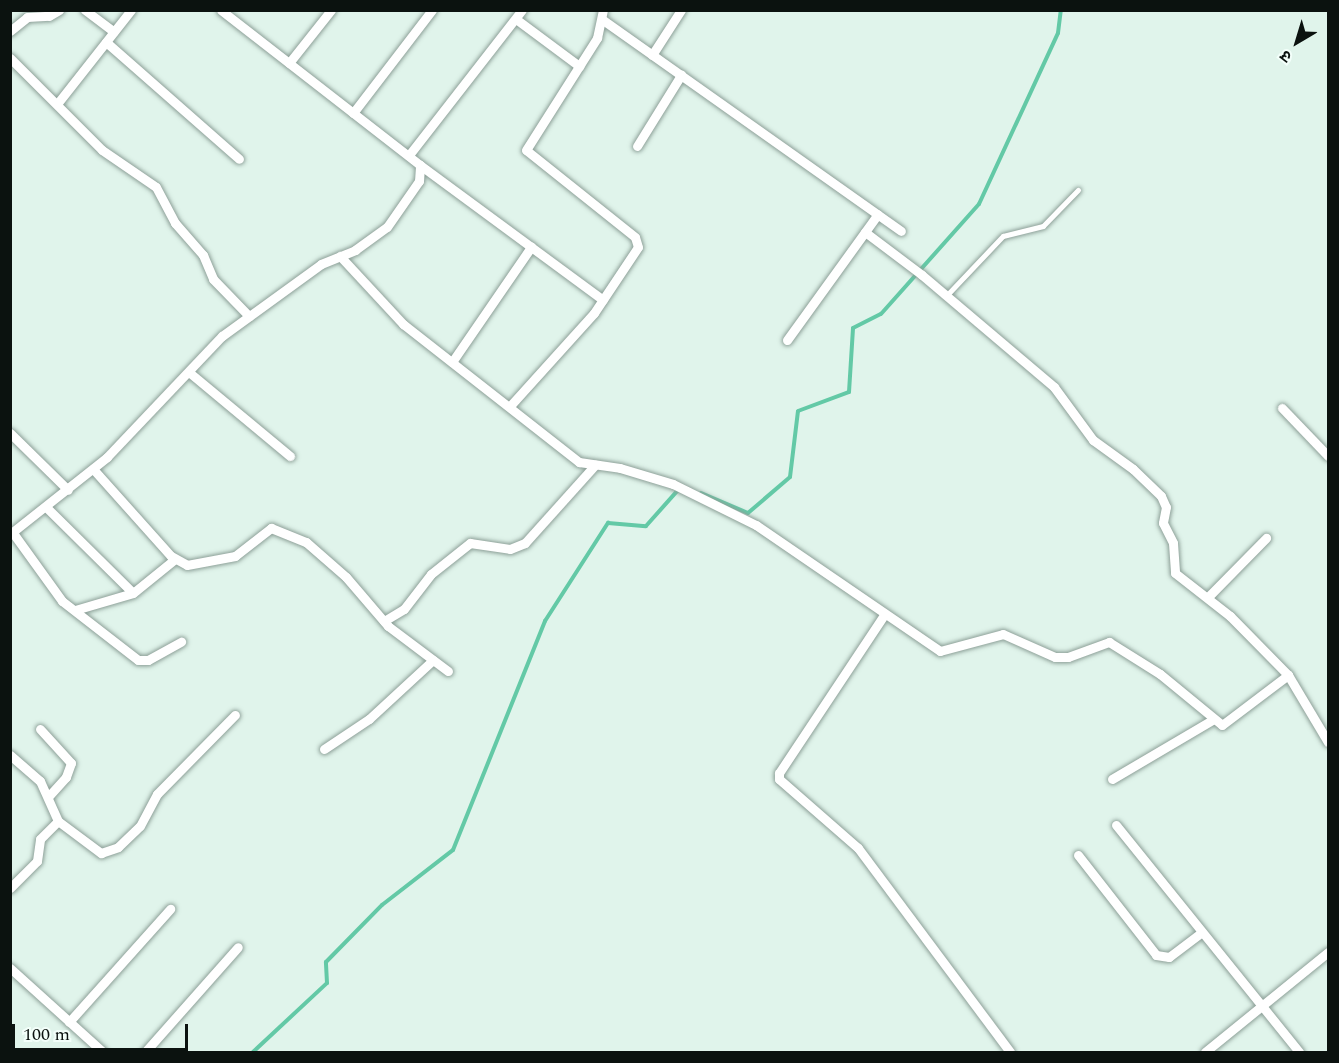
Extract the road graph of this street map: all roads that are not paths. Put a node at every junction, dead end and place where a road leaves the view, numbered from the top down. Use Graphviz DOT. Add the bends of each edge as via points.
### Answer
graph roads {
  1 [pos="59,10"];
  2 [pos="85,10"];
  3 [pos="131,10"];
  4 [pos="221,10"];
  5 [pos="331,10"];
  6 [pos="432,10"];
  7 [pos="522,10"];
  8 [pos="681,10"];
  9 [pos="603,15"];
  10 [pos="516,19"];
  11 [pos="10,31"];
  12 [pos="114,32"];
  13 [pos="106,42"];
  14 [pos="652,55"];
  15 [pos="10,58"];
  16 [pos="289,63"];
  17 [pos="579,66"];
  18 [pos="681,75"];
  19 [pos="57,104"];
  20 [pos="354,113"];
  21 [pos="637,146"];
  22 [pos="409,155"];
  23 [pos="239,159"];
  24 [pos="420,165"];
  25 [pos="1078,190"];
  26 [pos="878,214"];
  27 [pos="901,231"];
  28 [pos="865,232"];
  29 [pos="531,247"];
  30 [pos="340,256"];
  31 [pos="946,295"];
  32 [pos="603,300"];
  33 [pos="249,316"];
  34 [pos="787,340"];
  35 [pos="452,362"];
  36 [pos="190,373"];
  37 [pos="510,406"];
  38 [pos="1282,408"];
  39 [pos="10,433"];
  40 [pos="290,456"];
  41 [pos="1329,456"];
  42 [pos="595,465"];
  43 [pos="94,470"];
  44 [pos="68,490"];
  45 [pos="46,507"];
  46 [pos="12,534"];
  47 [pos="1266,538"];
  48 [pos="175,559"];
  49 [pos="133,593"];
  50 [pos="1208,597"];
  51 [pos="75,610"];
  52 [pos="884,615"];
  53 [pos="384,621"];
  54 [pos="181,642"];
  55 [pos="433,660"];
  56 [pos="448,671"];
  57 [pos="1288,675"];
  58 [pos="235,715"];
  59 [pos="1214,719"];
  60 [pos="40,729"];
  61 [pos="1329,742"];
  62 [pos="324,749"];
  63 [pos="10,755"];
  64 [pos="1112,779"];
  65 [pos="49,796"];
  66 [pos="58,821"];
  67 [pos="1116,825"];
  68 [pos="1078,855"];
  69 [pos="10,888"];
  70 [pos="170,909"];
  71 [pos="1202,932"];
  72 [pos="238,947"];
  73 [pos="1329,952"];
  74 [pos="10,968"];
  75 [pos="1262,1006"];
  76 [pos="69,1022"];
  77 [pos="103,1053"];
  78 [pos="145,1053"];
  79 [pos="1010,1053"];
  80 [pos="1205,1053"];
  81 [pos="1299,1053"];
  1 -- 11 [label="street" via="49,16 27,17"];
  2 -- 12 [label="street"];
  3 -- 12 [label="street"];
  4 -- 16 [label="street"];
  5 -- 16 [label="street"];
  6 -- 20 [label="street"];
  7 -- 10 [label="street"];
  8 -- 14 [label="street"];
  9 -- 14 [label="street"];
  9 -- 17 [label="street"];
  10 -- 17 [label="street"];
  10 -- 22 [label="street"];
  12 -- 13 [label="street"];
  13 -- 19 [label="street"];
  13 -- 23 [label="street"];
  14 -- 18 [label="street"];
  15 -- 19 [label="street"];
  16 -- 20 [label="street"];
  17 -- 32 [label="street" via="526,150 639,242"];
  18 -- 21 [label="street"];
  18 -- 26 [label="street"];
  19 -- 33 [label="street" via="102,150 156,187 175,223 203,255 213,279"];
  20 -- 22 [label="street"];
  22 -- 24 [label="street"];
  24 -- 29 [label="street"];
  24 -- 30 [label="street" via="419,181 387,227 364,245"];
  25 -- 31 [label="lane" via="1043,226 1003,236"];
  26 -- 27 [label="street"];
  26 -- 28 [label="street"];
  28 -- 31 [label="street"];
  28 -- 34 [label="street"];
  29 -- 32 [label="street"];
  29 -- 35 [label="street"];
  30 -- 33 [label="street" via="321,264"];
  30 -- 35 [label="street" via="403,324"];
  31 -- 50 [label="street" via="1054,387 1093,440 1133,469 1161,496 1166,507 1163,523 1173,543 1172,566 1180,578"];
  32 -- 37 [label="street"];
  33 -- 36 [label="street" via="222,336"];
  35 -- 37 [label="street"];
  36 -- 40 [label="street"];
  36 -- 43 [label="street"];
  37 -- 42 [label="street" via="579,462"];
  38 -- 41 [label="street"];
  39 -- 44 [label="street"];
  42 -- 52 [label="street" via="674,484 756,525"];
  42 -- 53 [label="street" via="525,543 510,549 470,543 431,574 405,609"];
  43 -- 44 [label="street"];
  43 -- 48 [label="street"];
  44 -- 45 [label="street"];
  45 -- 46 [label="street"];
  45 -- 49 [label="street"];
  46 -- 51 [label="street" via="52,588"];
  47 -- 50 [label="street"];
  48 -- 49 [label="street"];
  48 -- 53 [label="street" via="194,565 214,562 241,554 264,531 285,530 319,550"];
  49 -- 51 [label="street"];
  50 -- 57 [label="street"];
  51 -- 54 [label="street" via="138,660 148,660"];
  52 -- 59 [label="street" via="940,651 1003,634 1055,657 1068,657 1109,642 1116,644"];
  52 -- 79 [label="street" via="779,773 779,779 858,848"];
  53 -- 55 [label="street"];
  55 -- 56 [label="street"];
  55 -- 62 [label="street" via="369,719"];
  57 -- 59 [label="street" via="1227,724"];
  57 -- 61 [label="street"];
  58 -- 66 [label="street" via="157,794 140,826 110,852 96,851"];
  59 -- 64 [label="street"];
  60 -- 65 [label="street" via="71,763 66,777"];
  63 -- 65 [label="street"];
  65 -- 66 [label="street"];
  66 -- 69 [label="street" via="40,839 37,861"];
  67 -- 71 [label="street"];
  68 -- 71 [label="street" via="1156,955 1169,957"];
  70 -- 76 [label="street"];
  71 -- 75 [label="street"];
  72 -- 78 [label="street"];
  73 -- 75 [label="street"];
  74 -- 76 [label="street"];
  75 -- 80 [label="street"];
  75 -- 81 [label="street"];
  76 -- 77 [label="street"];
}
